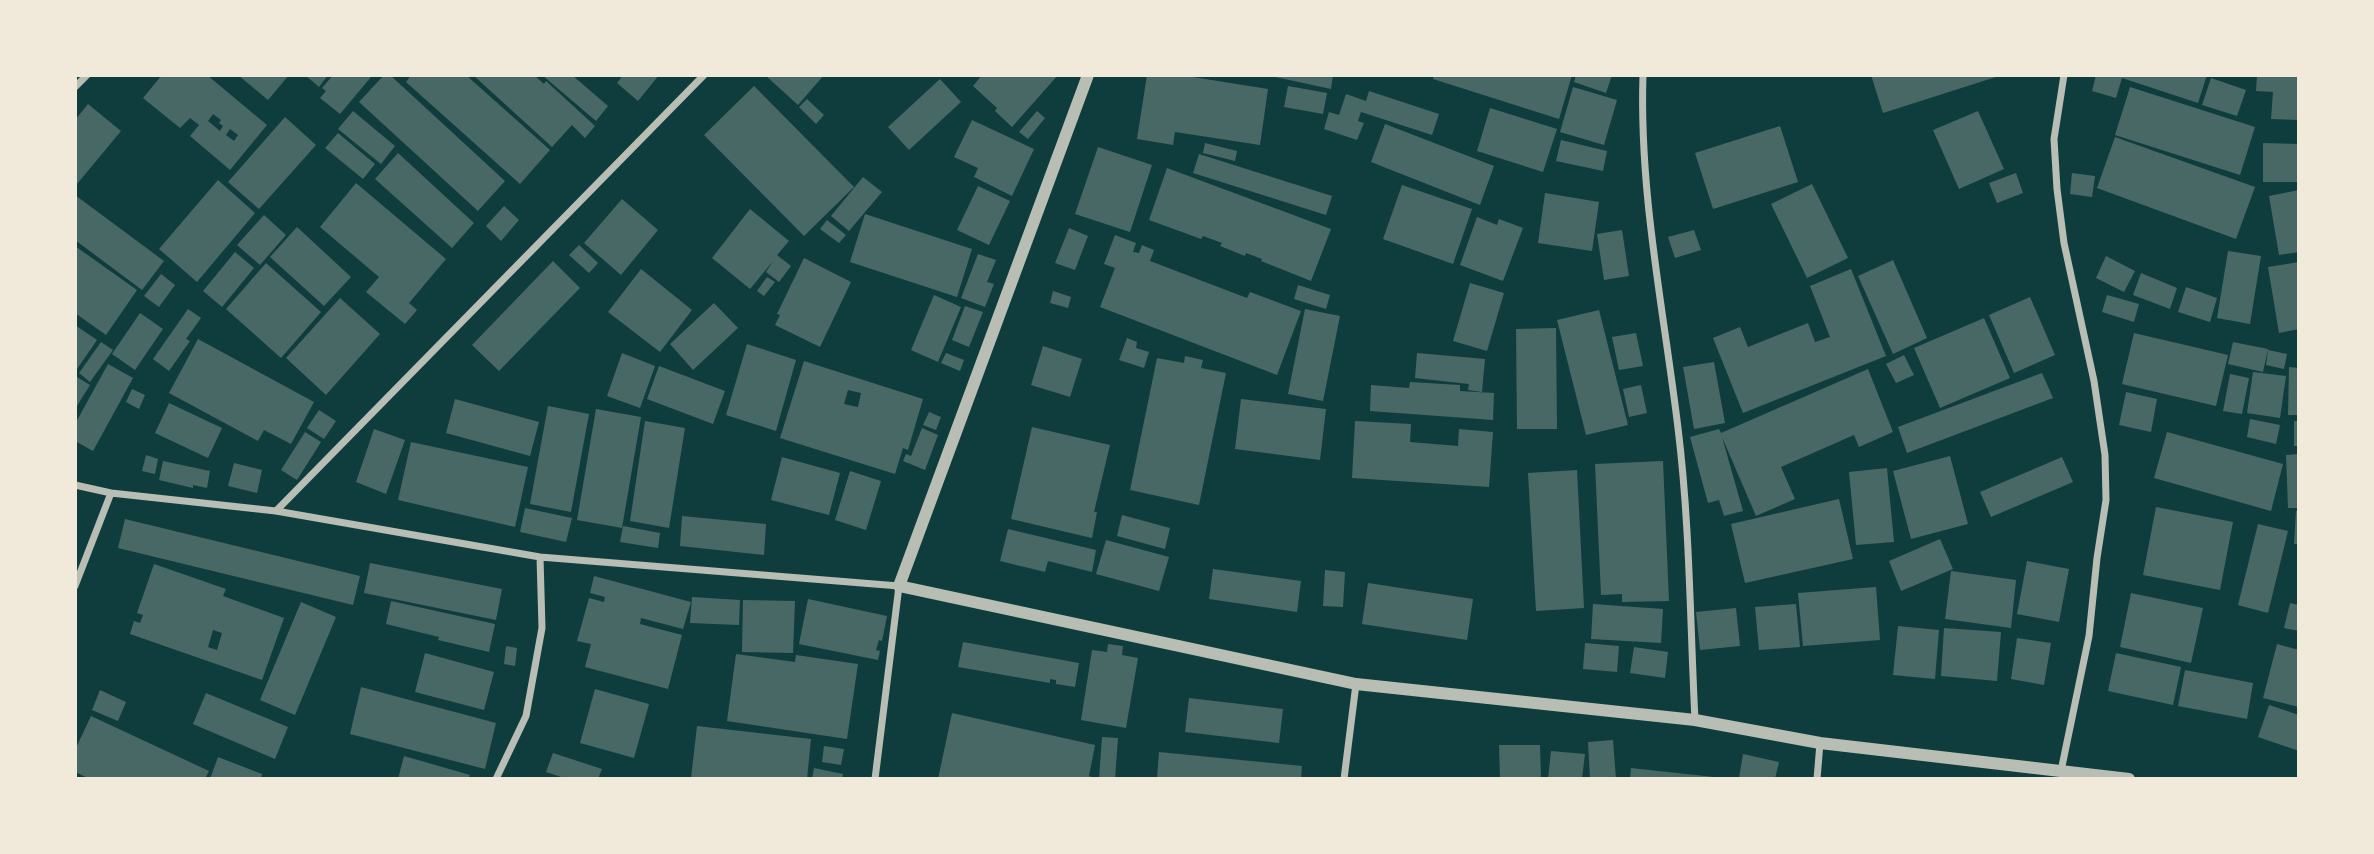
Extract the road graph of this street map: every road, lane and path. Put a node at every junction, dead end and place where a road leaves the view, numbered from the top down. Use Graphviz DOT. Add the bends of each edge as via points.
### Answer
graph roads {
  1 [pos="87,75"];
  2 [pos="704,75"];
  3 [pos="1088,75"];
  4 [pos="1643,75"];
  5 [pos="2064,75"];
  6 [pos="75,87"];
  7 [pos="75,485"];
  8 [pos="111,493"];
  9 [pos="276,511"];
  10 [pos="540,557"];
  11 [pos="75,586"];
  12 [pos="899,586"];
  13 [pos="1356,684"];
  14 [pos="1695,720"];
  15 [pos="1820,743"];
  16 [pos="2061,771"];
  17 [pos="496,779"];
  18 [pos="875,779"];
  19 [pos="1344,779"];
  20 [pos="1817,779"];
  21 [pos="2129,779"];
  1 -- 6 [label="street"];
  2 -- 9 [label="street"];
  3 -- 12 [label="street"];
  4 -- 14 [label="street" via="1644,167 1684,490"];
  5 -- 16 [label="street" via="2054,139 2057,188 2094,381 2105,455 2106,500 2089,636"];
  7 -- 8 [label="street"];
  8 -- 9 [label="street"];
  8 -- 11 [label="street"];
  9 -- 10 [label="street"];
  10 -- 12 [label="street"];
  10 -- 17 [label="street" via="542,628 526,716"];
  12 -- 13 [label="street"];
  12 -- 18 [label="street"];
  13 -- 14 [label="street"];
  13 -- 19 [label="street"];
  14 -- 15 [label="street"];
  15 -- 16 [label="street"];
  15 -- 20 [label="street"];
  16 -- 21 [label="street"];
}
